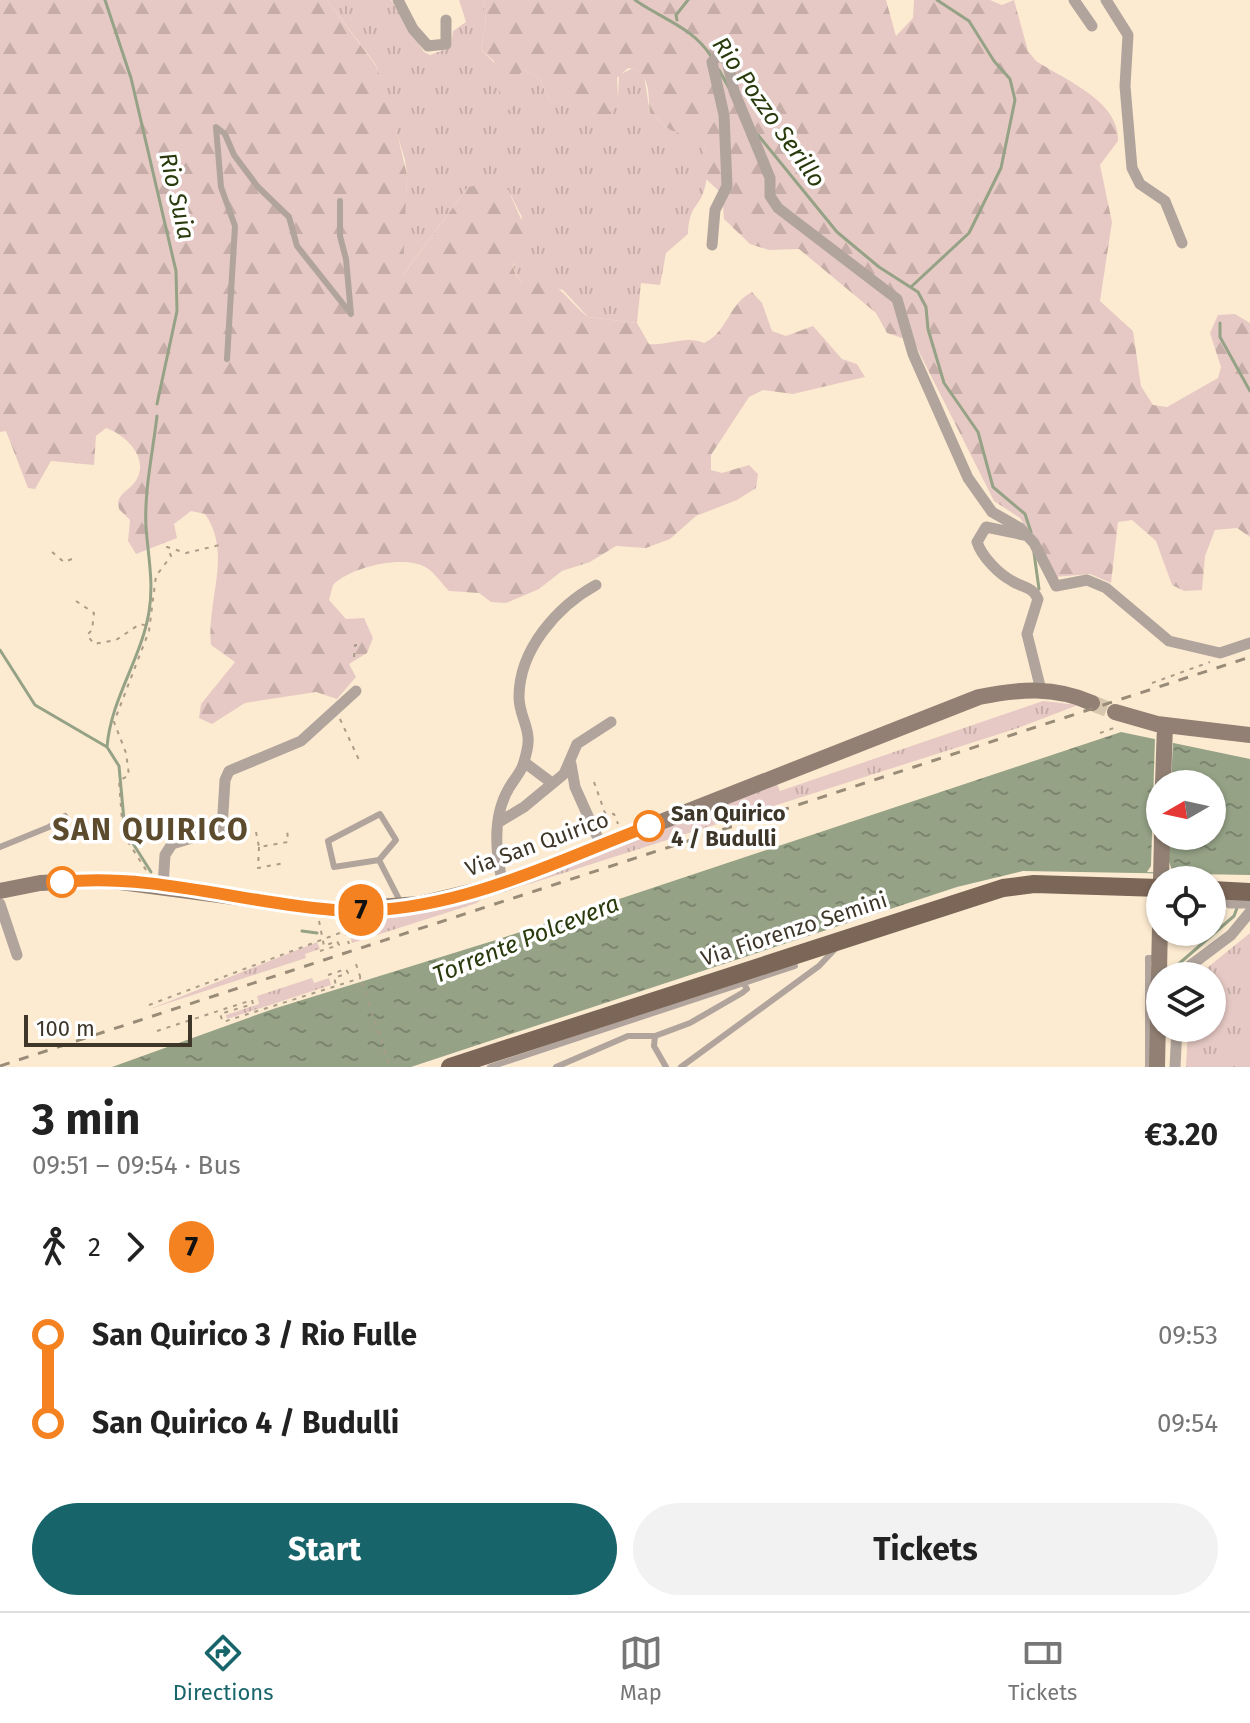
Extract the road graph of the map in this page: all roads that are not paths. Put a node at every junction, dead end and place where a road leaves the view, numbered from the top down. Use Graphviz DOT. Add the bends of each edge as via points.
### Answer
graph roads {
  1 [pos="398,0"];
  2 [pos="1074,0"];
  3 [pos="1106,0"];
  4 [pos="446,20"];
  5 [pos="1092,26"];
  6 [pos="340,201"];
  7 [pos="1182,243"];
  8 [pos="712,245"];
  9 [pos="227,359"];
  10 [pos="1025,535"];
  11 [pos="596,585"];
  12 [pos="1250,643"];
  13 [pos="1041,690"];
  14 [pos="356,691"];
  15 [pos="1092,703"];
  16 [pos="1116,719"];
  17 [pos="611,722"];
  18 [pos="1165,732"];
  19 [pos="1250,735"];
  20 [pos="524,762"];
  21 [pos="571,764"];
  22 [pos="1164,770"];
  23 [pos="552,783"];
  24 [pos="65,816"];
  25 [pos="499,822"];
  26 [pos="601,845"];
  27 [pos="0,847"];
  28 [pos="379,860"];
  29 [pos="1146,881"];
  30 [pos="503,884"];
  31 [pos="163,886"];
  32 [pos="0,891"];
  33 [pos="1226,891"];
  34 [pos="1250,892"];
  35 [pos="1230,903"];
  36 [pos="1250,903"];
  37 [pos="0,904"];
  38 [pos="403,907"];
  39 [pos="1249,916"];
  40 [pos="849,935"];
  41 [pos="1159,946"];
  42 [pos="17,955"];
  43 [pos="1159,958"];
  44 [pos="789,962"];
  45 [pos="1194,962"];
  46 [pos="797,981"];
  47 [pos="744,984"];
  48 [pos="655,1036"];
  49 [pos="1176,1042"];
  50 [pos="664,1065"];
  51 [pos="450,1067"];
  52 [pos="490,1067"];
  53 [pos="556,1067"];
  54 [pos="681,1067"];
  55 [pos="1148,1067"];
  56 [pos="1157,1067"];
  57 [pos="1175,1067"];
  1 -- 4 [label="street" via="428,46 446,44"];
  2 -- 5 [label="street"];
  3 -- 7 [label="street" via="1128,35 1125,86 1132,168 1140,184 1165,201"];
  6 -- 9 [label="lane" via="351,314 297,246 289,217 258,187 216,127 221,187 235,226"];
  8 -- 10 [label="street" via="715,210 727,186 724,115 712,62 720,54 770,178 770,196 778,208 897,299 913,354 968,478 992,512"];
  10 -- 12 [label="street" via="1056,586 1087,580 1106,588 1169,641 1220,653"];
  10 -- 13 [label="street" via="986,527 977,542 995,567 1030,588 1038,599 1027,634"];
  11 -- 20 [label="street" via="572,598 527,658 519,698 531,735"];
  13 -- 15 [label="main road, Via San Quirico"];
  13 -- 26 [label="main road, Via San Quirico" via="962,703"];
  14 -- 31 [label="street" via="301,741 229,771 222,829 172,844 165,855"];
  16 -- 18 [label="main road"];
  17 -- 21 [label="street" via="577,744"];
  18 -- 19 [label="main road"];
  18 -- 22 [label="main road"];
  20 -- 23 [label="street"];
  20 -- 25 [label="street"];
  21 -- 23 [label="street"];
  21 -- 26 [label="street" via="575,787"];
  23 -- 25 [label="street"];
  24 -- 27 [label="lane"];
  25 -- 30 [label="street" via="495,839"];
  26 -- 30 [label="main road, Via San Quirico"];
  28 -- 28 [label="lane" via="334,867 328,841 380,814 396,840"];
  28 -- 38 [label="lane"];
  29 -- 40 [label="main road, Via Fiorenzo Semini" via="1018,885"];
  30 -- 38 [label="main road, Via San Quirico"];
  31 -- 32 [label="main road, Via San Quirico" via="74,880"];
  31 -- 38 [label="main road, Via San Quirico" via="333,910"];
  33 -- 34 [label="main road"];
  35 -- 36 [label="street"];
  37 -- 42 [label="street"];
  39 -- 45 [label="street"];
  40 -- 44 [label="main road, Via Fiorenzo Semini"];
  40 -- 46 [label="lane"];
  41 -- 43 [label="main road"];
  43 -- 55 [label="lane" via="1148,958"];
  43 -- 56 [label="main road"];
  44 -- 46 [label="lane"];
  44 -- 47 [label="lane" via="770,977"];
  44 -- 51 [label="main road, Via Fiorenzo Semini"];
  46 -- 54 [label="lane"];
  47 -- 48 [label="lane" via="747,989 742,993"];
  47 -- 52 [label="lane"];
  48 -- 50 [label="lane"];
  48 -- 53 [label="lane" via="628,1036"];
  49 -- 57 [label="street"];
}
